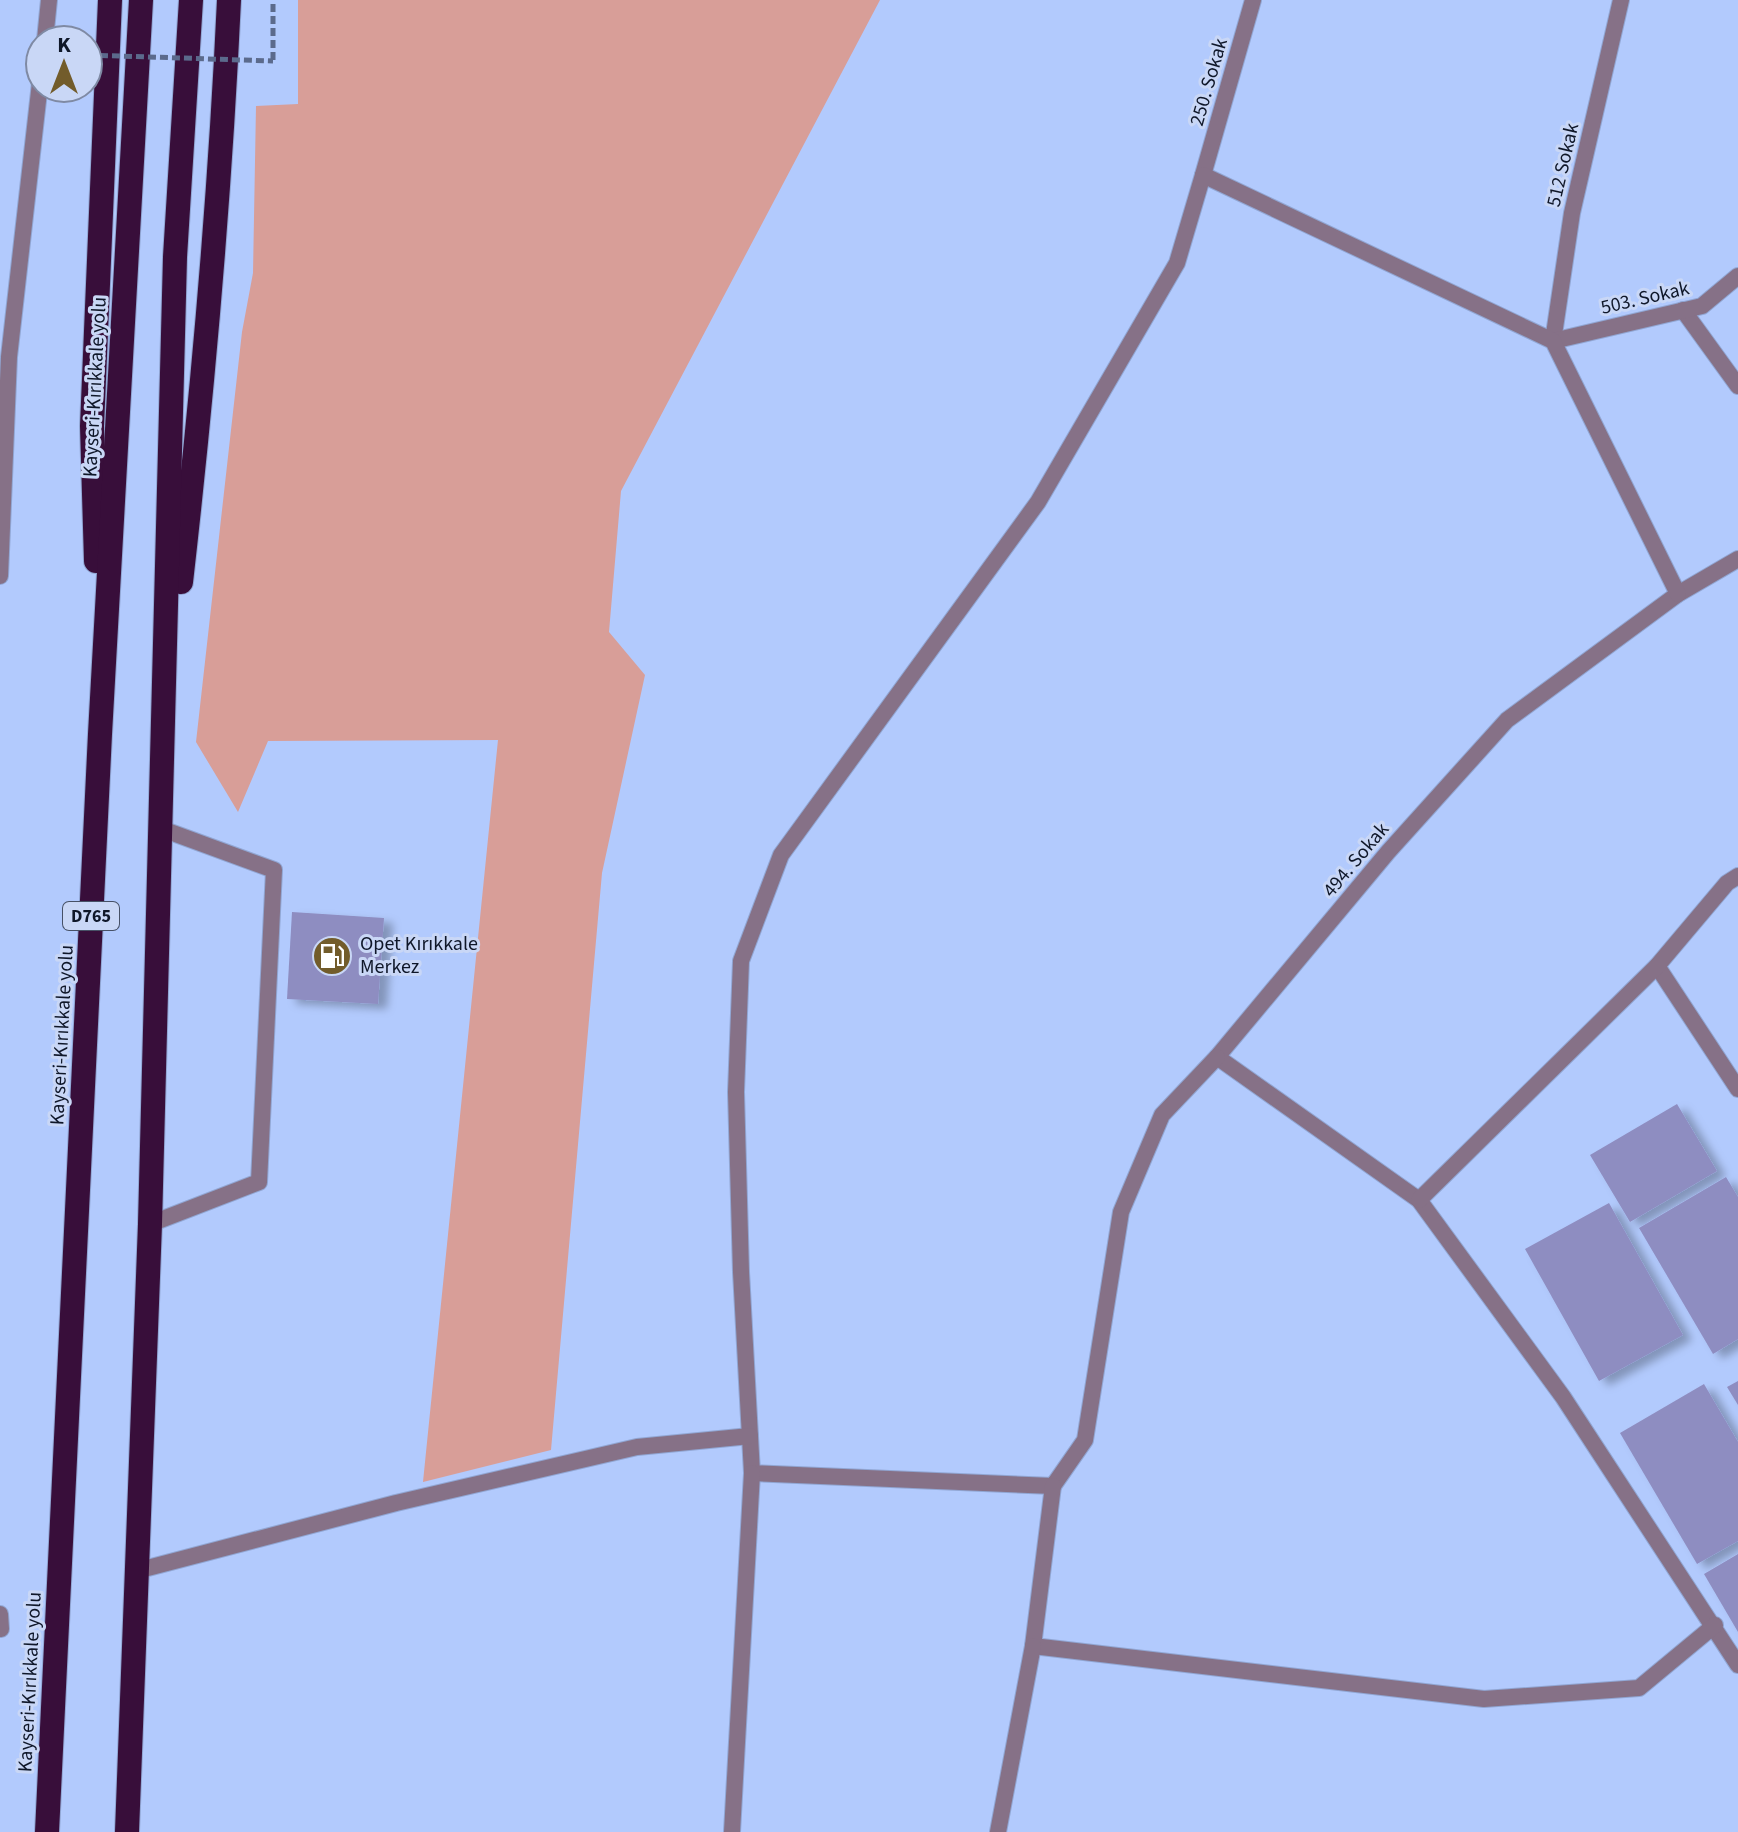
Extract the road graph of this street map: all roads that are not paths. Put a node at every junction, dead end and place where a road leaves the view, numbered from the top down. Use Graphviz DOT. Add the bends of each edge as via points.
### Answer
graph roads {
  1 [pos="49,0"];
  2 [pos="110,0"];
  3 [pos="141,0"];
  4 [pos="191,0"];
  5 [pos="229,0"];
  6 [pos="1253,0"];
  7 [pos="1621,0"];
  8 [pos="47,24"];
  9 [pos="37,104"];
  10 [pos="1203,175"];
  11 [pos="1738,276"];
  12 [pos="1683,310"];
  13 [pos="1553,341"];
  14 [pos="4,355"];
  15 [pos="1738,386"];
  16 [pos="1738,559"];
  17 [pos="0,576"];
  18 [pos="1678,594"];
  19 [pos="100,734"];
  20 [pos="163,740"];
  21 [pos="162,829"];
  22 [pos="1738,876"];
  23 [pos="1657,966"];
  24 [pos="1217,1057"];
  25 [pos="1738,1089"];
  26 [pos="1419,1200"];
  27 [pos="150,1224"];
  28 [pos="750,1436"];
  29 [pos="752,1473"];
  30 [pos="1053,1486"];
  31 [pos="140,1570"];
  32 [pos="1715,1625"];
  33 [pos="1033,1646"];
  34 [pos="1738,1665"];
  35 [pos="47,1832"];
  36 [pos="127,1832"];
  37 [pos="732,1832"];
  38 [pos="998,1832"];
  1 -- 8 [label="street"];
  2 -- 19 [label="highway" via="92,426"];
  3 -- 19 [label="highway, Kayseri-Kırıkkale yolu / D765"];
  4 -- 20 [label="highway" via="175,257"];
  5 -- 20 [label="highway" via="199,422"];
  6 -- 10 [label="street, 250. Sokak"];
  7 -- 13 [label="street, 512 Sokak" via="1572,213"];
  9 -- 14 [label="street"];
  10 -- 13 [label="street"];
  10 -- 28 [label="street, 250. Sokak" via="1177,263 1038,502 781,855 741,961 736,1092"];
  11 -- 12 [label="street, 503. Sokak" via="1702,306"];
  12 -- 13 [label="street, 503. Sokak"];
  12 -- 15 [label="street"];
  13 -- 18 [label="street"];
  14 -- 17 [label="street"];
  16 -- 18 [label="street, 494. Sokak"];
  18 -- 24 [label="street, 494. Sokak" via="1507,720 1388,852"];
  19 -- 35 [label="highway, Kayseri-Kırıkkale yolu / D765"];
  20 -- 21 [label="highway"];
  21 -- 27 [label="highway"];
  21 -- 27 [label="street" via="274,870 259,1182"];
  22 -- 23 [label="street"];
  23 -- 25 [label="street"];
  23 -- 26 [label="street"];
  24 -- 26 [label="street"];
  24 -- 30 [label="street, 494. Sokak" via="1162,1115 1121,1212 1085,1440"];
  26 -- 32 [label="street" via="1563,1397"];
  27 -- 31 [label="highway"];
  28 -- 29 [label="street, 250. Sokak"];
  28 -- 31 [label="street" via="637,1447"];
  29 -- 30 [label="street"];
  29 -- 37 [label="street, 250. Sokak"];
  30 -- 33 [label="street"];
  31 -- 36 [label="highway"];
  32 -- 33 [label="street" via="1639,1688 1484,1699"];
  32 -- 34 [label="street"];
  33 -- 38 [label="street"];
}
